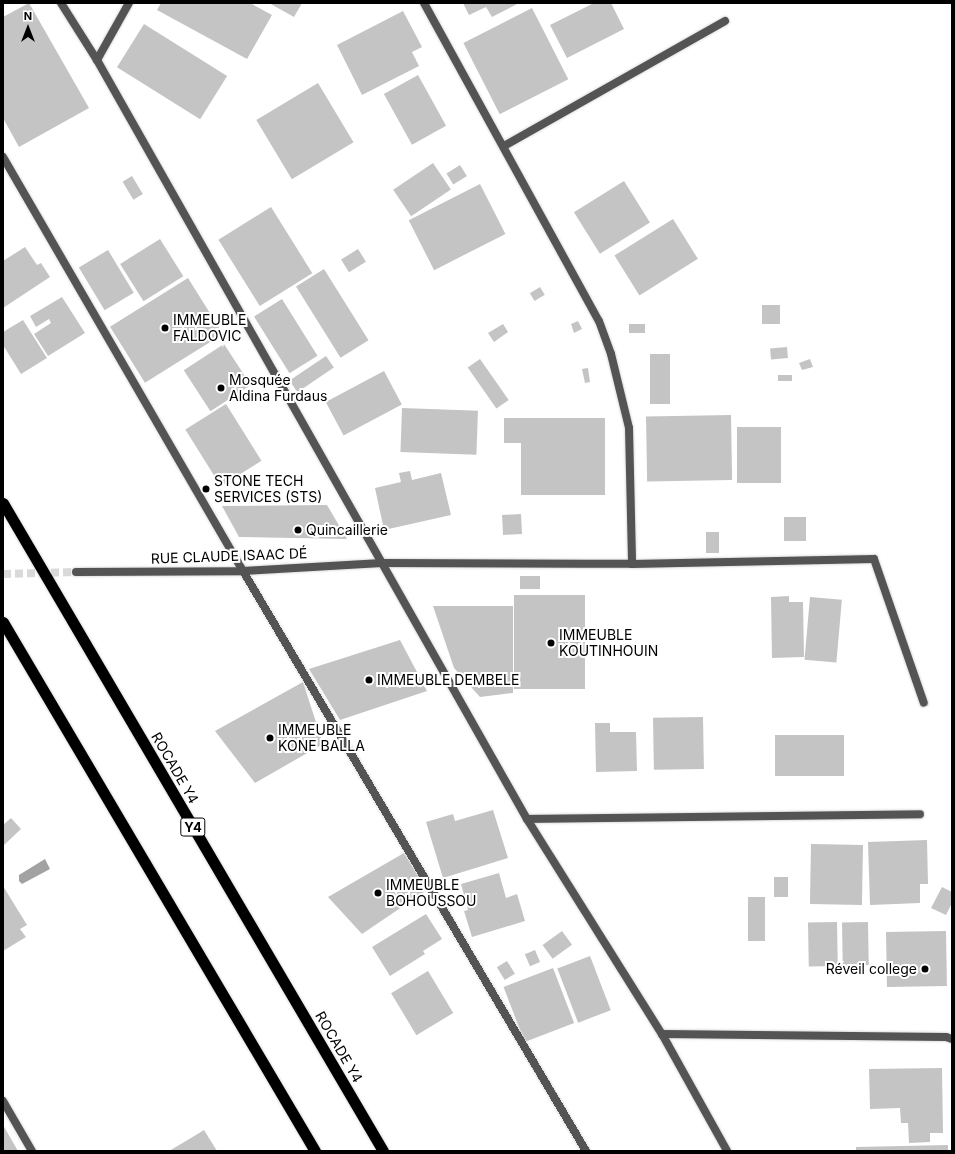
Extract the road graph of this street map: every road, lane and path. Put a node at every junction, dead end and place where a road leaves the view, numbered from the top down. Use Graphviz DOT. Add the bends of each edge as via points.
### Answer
graph roads {
  1 [pos="61,3"];
  2 [pos="129,3"];
  3 [pos="424,3"];
  4 [pos="724,21"];
  5 [pos="97,60"];
  6 [pos="504,146"];
  7 [pos="3,157"];
  8 [pos="3,502"];
  9 [pos="382,563"];
  10 [pos="632,564"];
  11 [pos="243,571"];
  12 [pos="76,572"];
  13 [pos="3,622"];
  14 [pos="924,703"];
  15 [pos="920,814"];
  16 [pos="527,819"];
  17 [pos="662,1034"];
  18 [pos="952,1039"];
  19 [pos="3,1101"];
  20 [pos="32,1151"];
  21 [pos="315,1151"];
  22 [pos="383,1151"];
  23 [pos="586,1151"];
  24 [pos="727,1151"];
  1 -- 5 [label="street"];
  2 -- 5 [label="street"];
  3 -- 6 [label="street"];
  4 -- 6 [label="street"];
  5 -- 9 [label="street"];
  6 -- 10 [label="street" via="599,321 611,354 629,428"];
  7 -- 11 [label="street"];
  8 -- 22 [label="highway, ROCADE Y4 / Y4"];
  9 -- 10 [label="street, RUE CLAUDE ISAAC DÉ"];
  9 -- 11 [label="street, RUE CLAUDE ISAAC DÉ"];
  9 -- 16 [label="street"];
  10 -- 14 [label="street, RUE CLAUDE ISAAC DÉ" via="874,559"];
  11 -- 12 [label="street, RUE CLAUDE ISAAC DÉ"];
  11 -- 23 [label="street"];
  13 -- 21 [label="highway"];
  15 -- 16 [label="street"];
  16 -- 17 [label="street"];
  17 -- 18 [label="street"];
  17 -- 24 [label="street"];
  19 -- 20 [label="street"];
}
